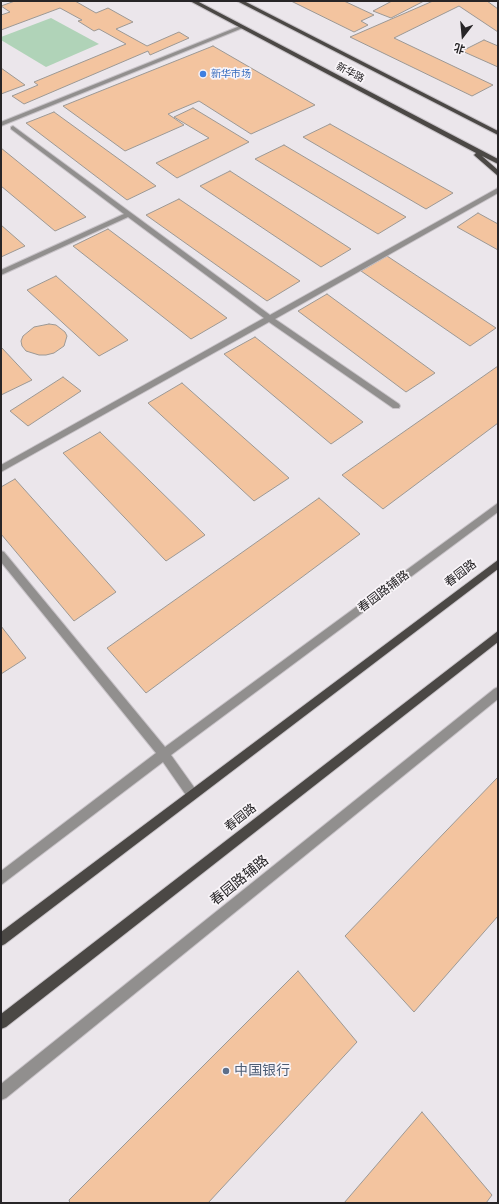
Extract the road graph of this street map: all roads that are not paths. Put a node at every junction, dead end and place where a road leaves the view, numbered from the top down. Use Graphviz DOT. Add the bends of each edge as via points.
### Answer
graph roads {
  1 [pos="193,1"];
  2 [pos="240,1"];
  3 [pos="242,27"];
  4 [pos="1,124"];
  5 [pos="13,128"];
  6 [pos="498,133"];
  7 [pos="467,146"];
  8 [pos="498,162"];
  9 [pos="498,174"];
  10 [pos="498,190"];
  11 [pos="129,214"];
  12 [pos="1,273"];
  13 [pos="269,318"];
  14 [pos="396,406"];
  15 [pos="1,469"];
  16 [pos="498,507"];
  17 [pos="1,555"];
  18 [pos="498,564"];
  19 [pos="498,636"];
  20 [pos="498,692"];
  21 [pos="164,754"];
  22 [pos="192,794"];
  23 [pos="1,879"];
  24 [pos="1,940"];
  25 [pos="1,1022"];
  26 [pos="1,1093"];
  1 -- 3 [label="main road, 新华路"];
  2 -- 6 [label="main road, 新华路"];
  3 -- 4 [label="street"];
  3 -- 7 [label="main road, 新华路"];
  5 -- 11 [label="street"];
  7 -- 8 [label="main road, 新华路"];
  7 -- 9 [label="main road"];
  10 -- 13 [label="street"];
  11 -- 12 [label="street"];
  11 -- 13 [label="street"];
  13 -- 14 [label="street"];
  13 -- 15 [label="street"];
  16 -- 21 [label="street, 春园路辅路"];
  17 -- 21 [label="street"];
  18 -- 22 [label="main road, 春园路"];
  19 -- 25 [label="main road, 春园路"];
  20 -- 26 [label="street, 春园路辅路"];
  21 -- 22 [label="street"];
  21 -- 23 [label="street, 春园路辅路"];
  22 -- 24 [label="main road, 春园路"];
}
